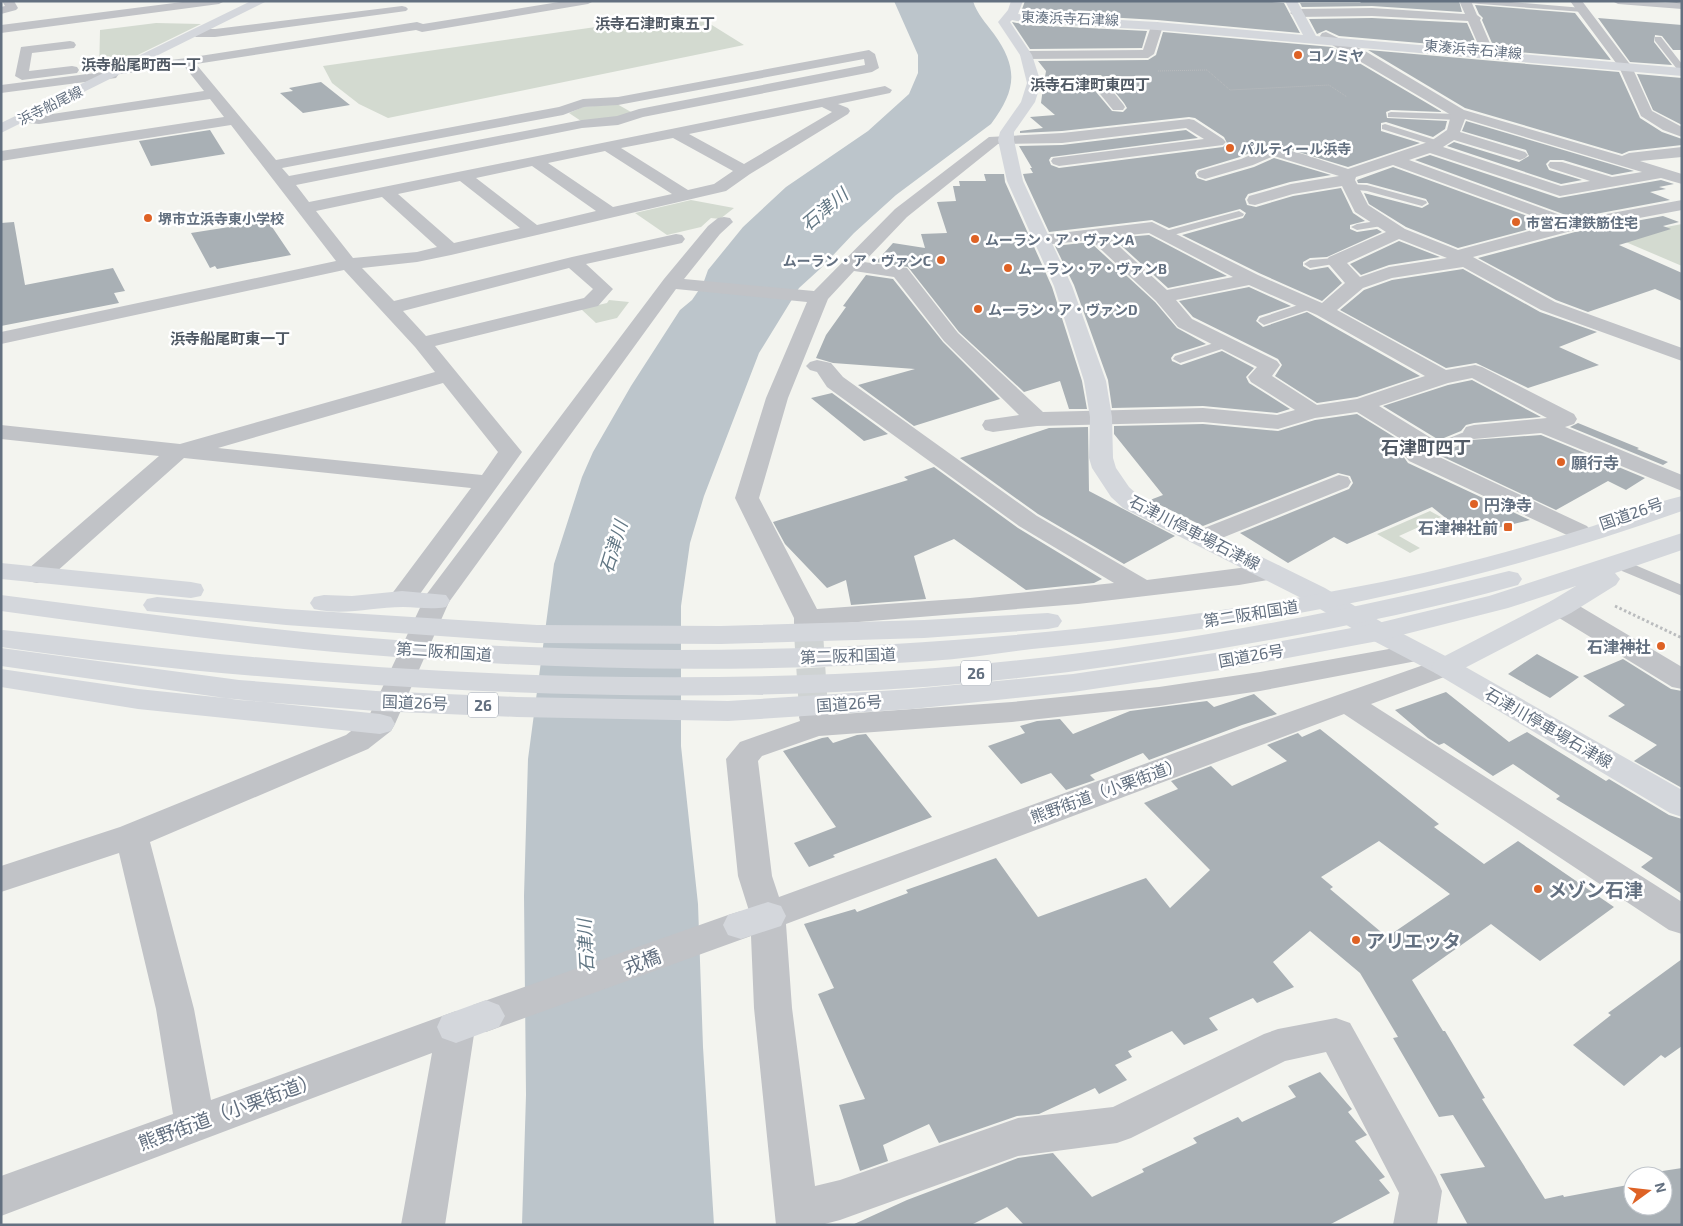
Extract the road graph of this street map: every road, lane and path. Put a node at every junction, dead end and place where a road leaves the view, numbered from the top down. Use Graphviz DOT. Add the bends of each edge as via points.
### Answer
graph roads {
  1 [pos="219,1"];
  2 [pos="261,1"];
  3 [pos="588,1"];
  4 [pos="1618,1"];
  5 [pos="171,4"];
  6 [pos="399,5"];
  7 [pos="1682,6"];
  8 [pos="1293,7"];
  9 [pos="1013,8"];
  10 [pos="1472,9"];
  11 [pos="1389,13"];
  12 [pos="1583,14"];
  13 [pos="62,21"];
  14 [pos="417,26"];
  15 [pos="1157,26"];
  16 [pos="1393,27"];
  17 [pos="7,28"];
  18 [pos="196,33"];
  19 [pos="1309,36"];
  20 [pos="18,39"];
  21 [pos="69,39"];
  22 [pos="1332,39"];
  23 [pos="1658,39"];
  24 [pos="1,41"];
  25 [pos="1136,42"];
  26 [pos="1152,43"];
  27 [pos="1489,53"];
  28 [pos="1026,55"];
  29 [pos="187,62"];
  30 [pos="1623,64"];
  31 [pos="1681,69"];
  32 [pos="116,72"];
  33 [pos="1210,73"];
  34 [pos="196,74"];
  35 [pos="738,78"];
  36 [pos="75,80"];
  37 [pos="1034,83"];
  38 [pos="94,84"];
  39 [pos="1,89"];
  40 [pos="760,90"];
  41 [pos="885,90"];
  42 [pos="213,94"];
  43 [pos="1346,96"];
  44 [pos="1,101"];
  45 [pos="824,102"];
  46 [pos="1118,106"];
  47 [pos="1100,110"];
  48 [pos="1391,115"];
  49 [pos="1459,115"];
  50 [pos="230,116"];
  51 [pos="21,119"];
  52 [pos="731,122"];
  53 [pos="1666,126"];
  54 [pos="1385,127"];
  55 [pos="1682,128"];
  56 [pos="1,129"];
  57 [pos="1130,130"];
  58 [pos="747,131"];
  59 [pos="676,133"];
  60 [pos="1682,133"];
  61 [pos="1453,134"];
  62 [pos="1062,138"];
  63 [pos="764,140"];
  64 [pos="1006,140"];
  65 [pos="1,146"];
  66 [pos="607,146"];
  67 [pos="1435,146"];
  68 [pos="781,148"];
  69 [pos="1141,151"];
  70 [pos="1682,152"];
  71 [pos="1520,155"];
  72 [pos="1,156"];
  73 [pos="1087,158"];
  74 [pos="1618,159"];
  75 [pos="1395,160"];
  76 [pos="535,161"];
  77 [pos="1059,161"];
  78 [pos="1161,165"];
  79 [pos="1556,165"];
  80 [pos="270,166"];
  81 [pos="744,171"];
  82 [pos="1663,173"];
  83 [pos="1205,174"];
  84 [pos="463,176"];
  85 [pos="1682,179"];
  86 [pos="1348,180"];
  87 [pos="285,182"];
  88 [pos="1611,182"];
  89 [pos="386,192"];
  90 [pos="686,196"];
  91 [pos="1255,200"];
  92 [pos="1422,203"];
  93 [pos="1682,204"];
  94 [pos="304,208"];
  95 [pos="1656,210"];
  96 [pos="610,213"];
  97 [pos="1239,214"];
  98 [pos="1682,221"];
  99 [pos="724,222"];
  100 [pos="1573,225"];
  101 [pos="1357,227"];
  102 [pos="1391,228"];
  103 [pos="534,231"];
  104 [pos="1166,234"];
  105 [pos="1096,235"];
  106 [pos="676,239"];
  107 [pos="1043,240"];
  108 [pos="451,250"];
  109 [pos="1461,258"];
  110 [pos="572,262"];
  111 [pos="1335,262"];
  112 [pos="348,264"];
  113 [pos="1310,264"];
  114 [pos="850,265"];
  115 [pos="1251,279"];
  116 [pos="671,283"];
  117 [pos="1356,284"];
  118 [pos="819,297"];
  119 [pos="1163,297"];
  120 [pos="390,308"];
  121 [pos="1317,308"];
  122 [pos="1264,321"];
  123 [pos="1,338"];
  124 [pos="422,343"];
  125 [pos="1226,343"];
  126 [pos="1682,355"];
  127 [pos="1180,359"];
  128 [pos="817,366"];
  129 [pos="448,375"];
  130 [pos="1443,377"];
  131 [pos="1361,406"];
  132 [pos="1313,412"];
  133 [pos="1101,417"];
  134 [pos="1037,419"];
  135 [pos="993,425"];
  136 [pos="1544,426"];
  137 [pos="1,432"];
  138 [pos="1474,432"];
  139 [pos="177,452"];
  140 [pos="1425,453"];
  141 [pos="1339,482"];
  142 [pos="488,483"];
  143 [pos="1682,484"];
  144 [pos="1682,495"];
  145 [pos="1682,503"];
  146 [pos="1682,525"];
  147 [pos="1578,531"];
  148 [pos="1203,537"];
  149 [pos="1672,544"];
  150 [pos="1628,567"];
  151 [pos="1,571"];
  152 [pos="1271,572"];
  153 [pos="37,575"];
  154 [pos="1141,588"];
  155 [pos="1682,591"];
  156 [pos="1315,594"];
  157 [pos="1,596"];
  158 [pos="402,599"];
  159 [pos="436,601"];
  160 [pos="1,603"];
  161 [pos="1616,606"];
  162 [pos="1561,607"];
  163 [pos="281,628"];
  164 [pos="1378,632"];
  165 [pos="1682,638"];
  166 [pos="1,639"];
  167 [pos="1417,653"];
  168 [pos="1,657"];
  169 [pos="1334,667"];
  170 [pos="1445,667"];
  171 [pos="1,678"];
  172 [pos="247,678"];
  173 [pos="1682,680"];
  174 [pos="1347,702"];
  175 [pos="380,724"];
  176 [pos="1682,805"];
  177 [pos="132,836"];
  178 [pos="1,879"];
  179 [pos="754,920"];
  180 [pos="1682,920"];
  181 [pos="471,1021"];
  182 [pos="195,1124"];
  183 [pos="1,1196"];
  184 [pos="798,1218"];
  185 [pos="423,1225"];
  186 [pos="1415,1225"];
  1 -- 5 [label="street"];
  2 -- 18 [label="main road, 浜寺船尾線"];
  3 -- 14 [label="street" via="422,28"];
  4 -- 7 [label="street"];
  5 -- 13 [label="street"];
  6 -- 14 [label="street"];
  6 -- 18 [label="street" via="216,33"];
  8 -- 11 [label="street"];
  8 -- 19 [label="main road"];
  9 -- 15 [label="main road, 東湊浜寺石津線" via="1028,19"];
  9 -- 19 [label="main road, 東湊浜寺石津線" via="1029,15 1148,21"];
  9 -- 28 [label="main road" via="1004,22"];
  10 -- 11 [label="street"];
  10 -- 12 [label="lane"];
  10 -- 27 [label="street"];
  11 -- 16 [label="street"];
  12 -- 30 [label="street"];
  13 -- 17 [label="street"];
  13 -- 21 [label="street"];
  14 -- 29 [label="street"];
  15 -- 19 [label="main road, 東湊浜寺石津線"];
  15 -- 26 [label="street"];
  17 -- 20 [label="street"];
  18 -- 32 [label="main road, 浜寺船尾線"];
  19 -- 22 [label="main road, 東湊浜寺石津線"];
  20 -- 21 [label="street"];
  20 -- 24 [label="street"];
  21 -- 36 [label="street"];
  21 -- 36 [label="street" via="26,50 22,76"];
  22 -- 27 [label="main road, 東湊浜寺石津線"];
  22 -- 49 [label="street"];
  23 -- 31 [label="lane"];
  25 -- 26 [label="street"];
  26 -- 28 [label="street" via="1148,54"];
  27 -- 30 [label="main road, 東湊浜寺石津線"];
  28 -- 37 [label="main road"];
  29 -- 32 [label="street"];
  29 -- 34 [label="street"];
  30 -- 31 [label="main road, 東湊浜寺石津線"];
  30 -- 53 [label="street" via="1646,112"];
  32 -- 36 [label="street"];
  32 -- 38 [label="main road, 浜寺船尾線"];
  33 -- 43 [label="path" via="1230,90 1329,86"];
  34 -- 38 [label="street"];
  34 -- 42 [label="street"];
  35 -- 40 [label="street"];
  35 -- 40 [label="street" via="868,54 872,68"];
  35 -- 80 [label="street" via="618,101 593,101 563,111"];
  36 -- 38 [label="main road, 浜寺船尾線"];
  36 -- 39 [label="street"];
  36 -- 44 [label="street"];
  36 -- 51 [label="main road, 浜寺船尾線"];
  37 -- 46 [label="street" via="1096,80"];
  37 -- 64 [label="main road" via="1028,102 1007,132"];
  40 -- 87 [label="street" via="639,113 610,123 582,124"];
  41 -- 45 [label="street"];
  42 -- 50 [label="street"];
  42 -- 51 [label="street" via="39,120"];
  45 -- 52 [label="street"];
  45 -- 68 [label="street" via="843,111"];
  47 -- 57 [label="street"];
  48 -- 49 [label="lane"];
  49 -- 61 [label="street"];
  49 -- 74 [label="street"];
  50 -- 65 [label="street"];
  50 -- 72 [label="street"];
  50 -- 80 [label="street"];
  51 -- 56 [label="main road, 浜寺船尾線"];
  52 -- 58 [label="street"];
  52 -- 59 [label="street"];
  53 -- 55 [label="lane"];
  53 -- 60 [label="street"];
  54 -- 67 [label="lane"];
  57 -- 62 [label="street"];
  57 -- 69 [label="street" via="1189,123 1218,142"];
  59 -- 66 [label="street"];
  59 -- 81 [label="street"];
  61 -- 67 [label="street"];
  61 -- 71 [label="street"];
  62 -- 64 [label="street"];
  62 -- 73 [label="street"];
  63 -- 68 [label="street"];
  64 -- 107 [label="main road, 石津川停車場石津線" via="1015,180"];
  64 -- 114 [label="street" via="994,140 901,213"];
  66 -- 76 [label="street"];
  66 -- 90 [label="street"];
  67 -- 75 [label="street"];
  67 -- 88 [label="street" via="1560,191"];
  68 -- 81 [label="street"];
  69 -- 73 [label="street"];
  69 -- 78 [label="street"];
  70 -- 74 [label="street"];
  73 -- 77 [label="street"];
  74 -- 82 [label="street"];
  75 -- 86 [label="street"];
  75 -- 100 [label="street"];
  76 -- 84 [label="street"];
  76 -- 96 [label="street"];
  79 -- 88 [label="street"];
  80 -- 87 [label="street"];
  81 -- 90 [label="street" via="720,188"];
  82 -- 85 [label="street"];
  82 -- 88 [label="street"];
  83 -- 86 [label="street" via="1272,151 1298,157"];
  84 -- 89 [label="street"];
  84 -- 103 [label="street"];
  86 -- 91 [label="street" via="1291,189"];
  86 -- 92 [label="lane"];
  86 -- 102 [label="street" via="1361,208"];
  87 -- 94 [label="street"];
  89 -- 94 [label="street"];
  89 -- 108 [label="street"];
  90 -- 96 [label="street"];
  93 -- 95 [label="street"];
  94 -- 112 [label="street"];
  95 -- 98 [label="street"];
  95 -- 100 [label="street"];
  96 -- 103 [label="street"];
  97 -- 104 [label="lane"];
  99 -- 116 [label="street"];
  100 -- 109 [label="street"];
  101 -- 102 [label="lane"];
  102 -- 109 [label="street"];
  102 -- 111 [label="street"];
  103 -- 108 [label="street"];
  104 -- 105 [label="street" via="1152,227"];
  104 -- 115 [label="street"];
  105 -- 107 [label="street"];
  105 -- 119 [label="street"];
  106 -- 110 [label="street"];
  107 -- 133 [label="main road, 石津川停車場石津線" via="1063,286 1095,381"];
  108 -- 112 [label="street"];
  109 -- 117 [label="street" via="1388,273"];
  109 -- 126 [label="street" via="1548,306"];
  110 -- 120 [label="street"];
  110 -- 124 [label="street" via="604,289 591,302"];
  111 -- 113 [label="lane"];
  111 -- 117 [label="street"];
  112 -- 120 [label="street"];
  112 -- 123 [label="street"];
  114 -- 118 [label="street"];
  114 -- 134 [label="street" via="900,272 951,337"];
  115 -- 119 [label="street"];
  115 -- 121 [label="street"];
  116 -- 118 [label="street"];
  116 -- 159 [label="street"];
  117 -- 121 [label="street"];
  118 -- 154 [label="street" via="777,398 747,498 808,621 1018,603"];
  119 -- 125 [label="street" via="1185,323"];
  120 -- 124 [label="street"];
  121 -- 122 [label="lane"];
  121 -- 130 [label="street"];
  124 -- 129 [label="street"];
  125 -- 127 [label="lane"];
  125 -- 132 [label="street" via="1270,365 1259,376"];
  128 -- 154 [label="street" via="824,367 835,382 1028,521"];
  129 -- 139 [label="street"];
  129 -- 142 [label="street" via="510,452"];
  130 -- 131 [label="street"];
  130 -- 136 [label="street" via="1475,371 1566,419"];
  131 -- 132 [label="street"];
  131 -- 140 [label="street"];
  132 -- 133 [label="street" via="1278,422 1203,415"];
  133 -- 134 [label="street"];
  133 -- 148 [label="main road, 石津川停車場石津線" via="1101,458 1120,492 1132,503"];
  134 -- 135 [label="street"];
  136 -- 138 [label="street"];
  136 -- 143 [label="street"];
  137 -- 139 [label="street"];
  138 -- 140 [label="lane"];
  139 -- 142 [label="street"];
  139 -- 153 [label="street"];
  140 -- 147 [label="street"];
  141 -- 148 [label="street"];
  142 -- 158 [label="street"];
  144 -- 147 [label="main road, 国道26号 / 26"];
  145 -- 163 [label="main road, 第二阪和国道 / 26" via="1592,535 1380,590 1193,622 935,651 771,658 520,656"];
  146 -- 172 [label="main road, 第二阪和国道 / 26" via="1492,584 1344,618 1131,655 979,673 834,683 621,686 345,674"];
  147 -- 156 [label="main road, 国道26号 / 26" via="1437,570"];
  148 -- 152 [label="main road, 石津川停車場石津線"];
  149 -- 150 [label="main road"];
  149 -- 164 [label="main road, 国道26号 / 26" via="1498,602"];
  150 -- 155 [label="lane"];
  150 -- 162 [label="main road"];
  151 -- 153 [label="main road"];
  152 -- 154 [label="street"];
  152 -- 156 [label="main road, 石津川停車場石津線"];
  153 -- 158 [label="main road" via="330,603"];
  156 -- 163 [label="main road, 国道26号 / 26" via="1054,620 924,629 721,635"];
  156 -- 164 [label="main road, 石津川停車場石津線"];
  157 -- 163 [label="main road, 国道26号 / 26" via="20,592"];
  158 -- 159 [label="main road"];
  159 -- 175 [label="street"];
  160 -- 163 [label="main road, 第二阪和国道 / 26"];
  161 -- 165 [label="path"];
  162 -- 170 [label="main road"];
  162 -- 173 [label="street"];
  164 -- 167 [label="main road, 石津川停車場石津線"];
  164 -- 169 [label="street"];
  164 -- 172 [label="main road, 国道26号 / 26" via="1228,660 1072,683 912,699 728,711 376,701"];
  166 -- 172 [label="main road, 第二阪和国道 / 26"];
  167 -- 169 [label="street"];
  167 -- 170 [label="main road, 石津川停車場石津線"];
  168 -- 172 [label="main road, 国道26号 / 26"];
  169 -- 179 [label="street" via="1210,690 1080,706 936,719 815,722 751,749 742,759 755,876"];
  170 -- 174 [label="street, 熊野街道（小栗街道）"];
  170 -- 176 [label="main road, 石津川停車場石津線"];
  171 -- 175 [label="main road" via="138,699"];
  174 -- 179 [label="street, 熊野街道（小栗街道）"];
  174 -- 180 [label="street"];
  175 -- 177 [label="street" via="357,742"];
  177 -- 178 [label="street"];
  177 -- 182 [label="street" via="175,1009"];
  179 -- 181 [label="street, 戎橋"];
  179 -- 184 [label="street" via="774,1008"];
  181 -- 182 [label="street, 熊野街道（小栗街道）"];
  181 -- 185 [label="street"];
  182 -- 183 [label="street, 熊野街道（小栗街道）"];
  184 -- 186 [label="street" via="1018,1137 1117,1125 1278,1046 1336,1034 1421,1191"];
}
